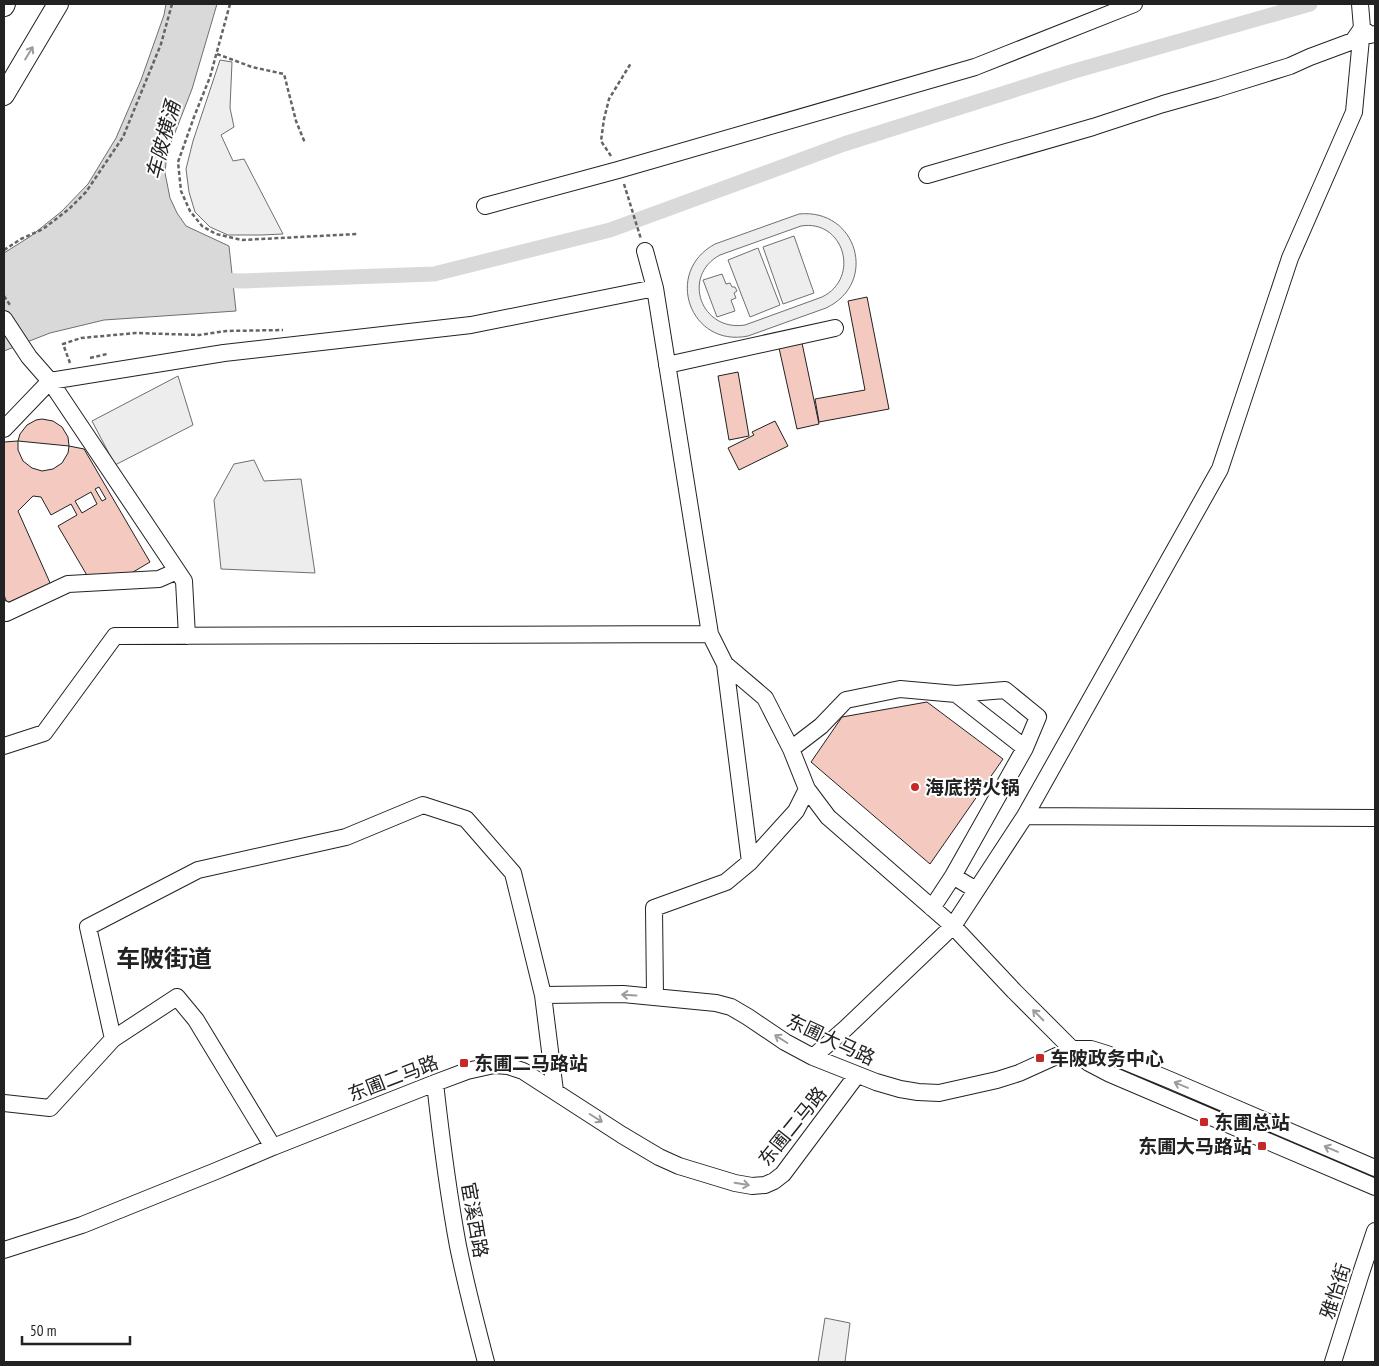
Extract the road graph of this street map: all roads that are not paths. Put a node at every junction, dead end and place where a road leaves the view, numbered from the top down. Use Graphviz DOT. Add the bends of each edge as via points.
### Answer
graph roads {
  1 [pos="58,4"];
  2 [pos="1134,4"];
  3 [pos="1360,4"];
  4 [pos="1368,31"];
  5 [pos="4,95"];
  6 [pos="927,175"];
  7 [pos="485,206"];
  8 [pos="645,251"];
  9 [pos="654,288"];
  10 [pos="4,319"];
  11 [pos="835,328"];
  12 [pos="667,365"];
  13 [pos="50,381"];
  14 [pos="4,429"];
  15 [pos="177,571"];
  16 [pos="4,609"];
  17 [pos="710,634"];
  18 [pos="187,636"];
  19 [pos="725,664"];
  20 [pos="956,694"];
  21 [pos="4,746"];
  22 [pos="1025,748"];
  23 [pos="792,749"];
  24 [pos="807,790"];
  25 [pos="1025,816"];
  26 [pos="1375,818"];
  27 [pos="750,862"];
  28 [pos="953,876"];
  29 [pos="976,890"];
  30 [pos="932,908"];
  31 [pos="953,926"];
  32 [pos="543,995"];
  33 [pos="655,996"];
  34 [pos="113,1039"];
  35 [pos="1072,1049"];
  36 [pos="813,1057"];
  37 [pos="857,1075"];
  38 [pos="435,1082"];
  39 [pos="555,1092"];
  40 [pos="4,1103"];
  41 [pos="273,1147"];
  42 [pos="1375,1168"];
  43 [pos="1375,1187"];
  44 [pos="1375,1231"];
  45 [pos="4,1250"];
  46 [pos="486,1362"];
  47 [pos="1333,1362"];
  5 -- 1 [label="main road, one-way"];
  2 -- 7 [label="street" via="975,67 621,177"];
  3 -- 4 [label="street"];
  4 -- 6 [label="street" via="1290,66"];
  4 -- 25 [label="street" via="1354,112 1290,258 1220,469"];
  8 -- 9 [label="street"];
  9 -- 12 [label="street"];
  9 -- 13 [label="street" via="471,325 224,353"];
  10 -- 13 [label="street" via="29,357"];
  11 -- 12 [label="street"];
  12 -- 17 [label="street"];
  13 -- 14 [label="street"];
  13 -- 15 [label="street"];
  15 -- 16 [label="street" via="159,579 68,584 6,613"];
  15 -- 18 [label="street" via="184,581"];
  17 -- 18 [label="street"];
  17 -- 19 [label="street"];
  18 -- 21 [label="street" via="115,636 44,734"];
  19 -- 23 [label="street" via="765,698"];
  19 -- 27 [label="street"];
  20 -- 22 [label="street"];
  20 -- 22 [label="street" via="1005,690 1038,717"];
  20 -- 23 [label="street" via="900,689 846,700"];
  22 -- 28 [label="street"];
  23 -- 24 [label="street"];
  24 -- 27 [label="street" via="796,812"];
  24 -- 30 [label="street" via="828,817"];
  25 -- 26 [label="street"];
  25 -- 29 [label="street"];
  27 -- 33 [label="street" via="726,882 654,908"];
  28 -- 29 [label="street"];
  28 -- 30 [label="street"];
  29 -- 31 [label="street"];
  30 -- 31 [label="street"];
  35 -- 31 [label="street, one-way"];
  31 -- 36 [label="street"];
  33 -- 32 [label="street, 东圃大马路, one-way"];
  32 -- 34 [label="street" via="513,874 466,819 423,805 346,837 198,870 88,927"];
  32 -- 39 [label="street"];
  36 -- 33 [label="street, 东圃大马路, one-way" via="731,1007"];
  34 -- 40 [label="street" via="50,1108"];
  34 -- 41 [label="street" via="177,997 196,1020"];
  35 -- 37 [label="street, 东圃大马路" via="1019,1073 939,1093 900,1089"];
  42 -- 35 [label="street, 东圃大马路, one-way" via="1107,1054 1091,1049"];
  35 -- 43 [label="street" via="1099,1070"];
  36 -- 37 [label="street, 东圃大马路"];
  39 -- 37 [label="street, 东圃二马路, one-way" via="659,1157 696,1172 752,1186 764,1185 783,1174"];
  38 -- 39 [label="street, 东圃二马路" via="480,1068 508,1066 524,1071"];
  38 -- 41 [label="street, 东圃二马路"];
  38 -- 46 [label="street, 宦溪西路" via="455,1230"];
  41 -- 45 [label="street, 东圃二马路" via="82,1225"];
  44 -- 47 [label="street, 雅怡街"];
}
